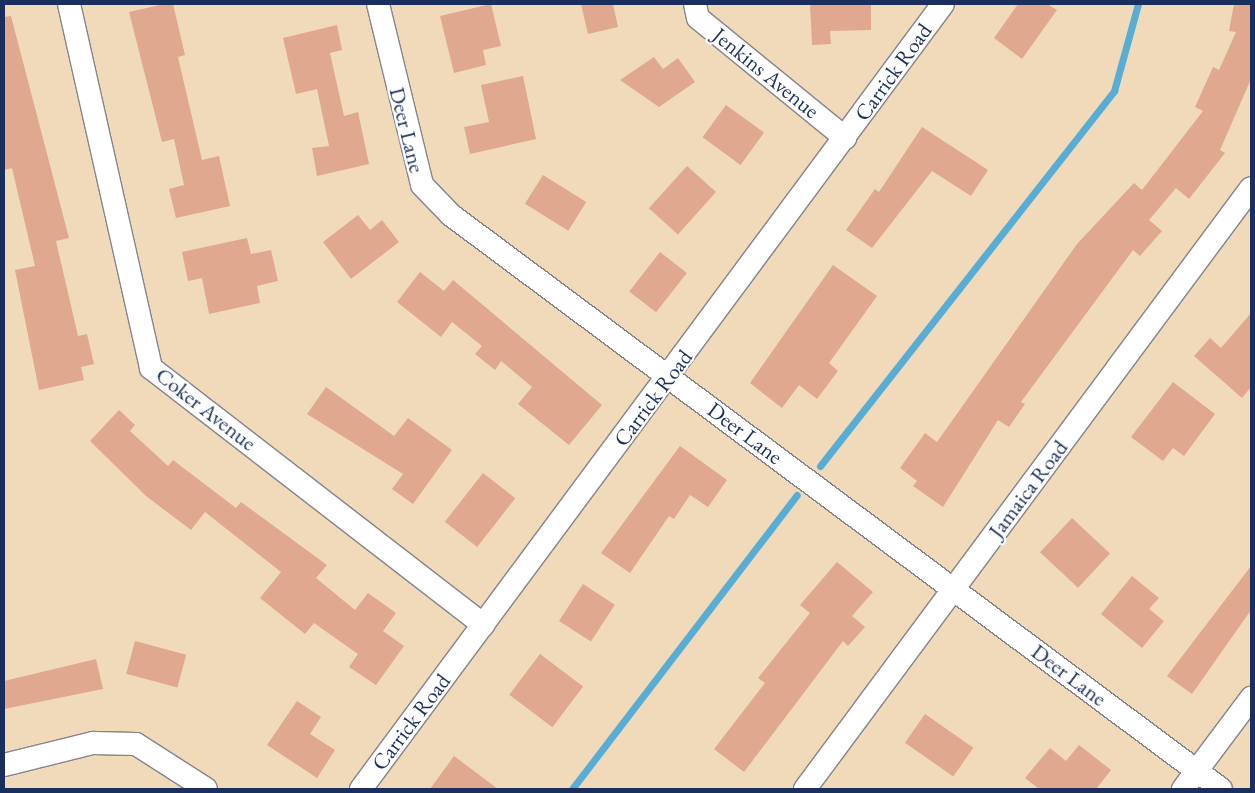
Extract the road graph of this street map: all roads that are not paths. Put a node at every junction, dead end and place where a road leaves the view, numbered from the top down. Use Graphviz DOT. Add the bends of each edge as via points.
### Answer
graph roads {
  1 [pos="69,4"];
  2 [pos="378,4"];
  3 [pos="695,4"];
  4 [pos="943,4"];
  5 [pos="845,138"];
  6 [pos="1251,188"];
  7 [pos="669,377"];
  8 [pos="954,589"];
  9 [pos="483,625"];
  10 [pos="1251,698"];
  11 [pos="4,765"];
  12 [pos="1197,771"];
  13 [pos="206,789"];
  14 [pos="360,789"];
  15 [pos="804,789"];
  16 [pos="1183,789"];
  17 [pos="1221,789"];
  1 -- 9 [label="street, Coker Avenue" via="151,368"];
  2 -- 7 [label="street, Deer Lane" via="422,184 451,216"];
  3 -- 5 [label="street, Jenkins Avenue" via="698,18"];
  4 -- 5 [label="street, Carrick Road"];
  5 -- 7 [label="street, Carrick Road"];
  6 -- 8 [label="street, Jamaica Road"];
  7 -- 8 [label="street, Deer Lane"];
  7 -- 9 [label="street, Carrick Road"];
  8 -- 12 [label="street, Deer Lane"];
  8 -- 15 [label="street, Jamaica Road"];
  9 -- 14 [label="street, Carrick Road"];
  10 -- 12 [label="street"];
  11 -- 13 [label="street" via="93,743 136,744"];
  12 -- 16 [label="street"];
  12 -- 17 [label="street, Deer Lane"];
}
